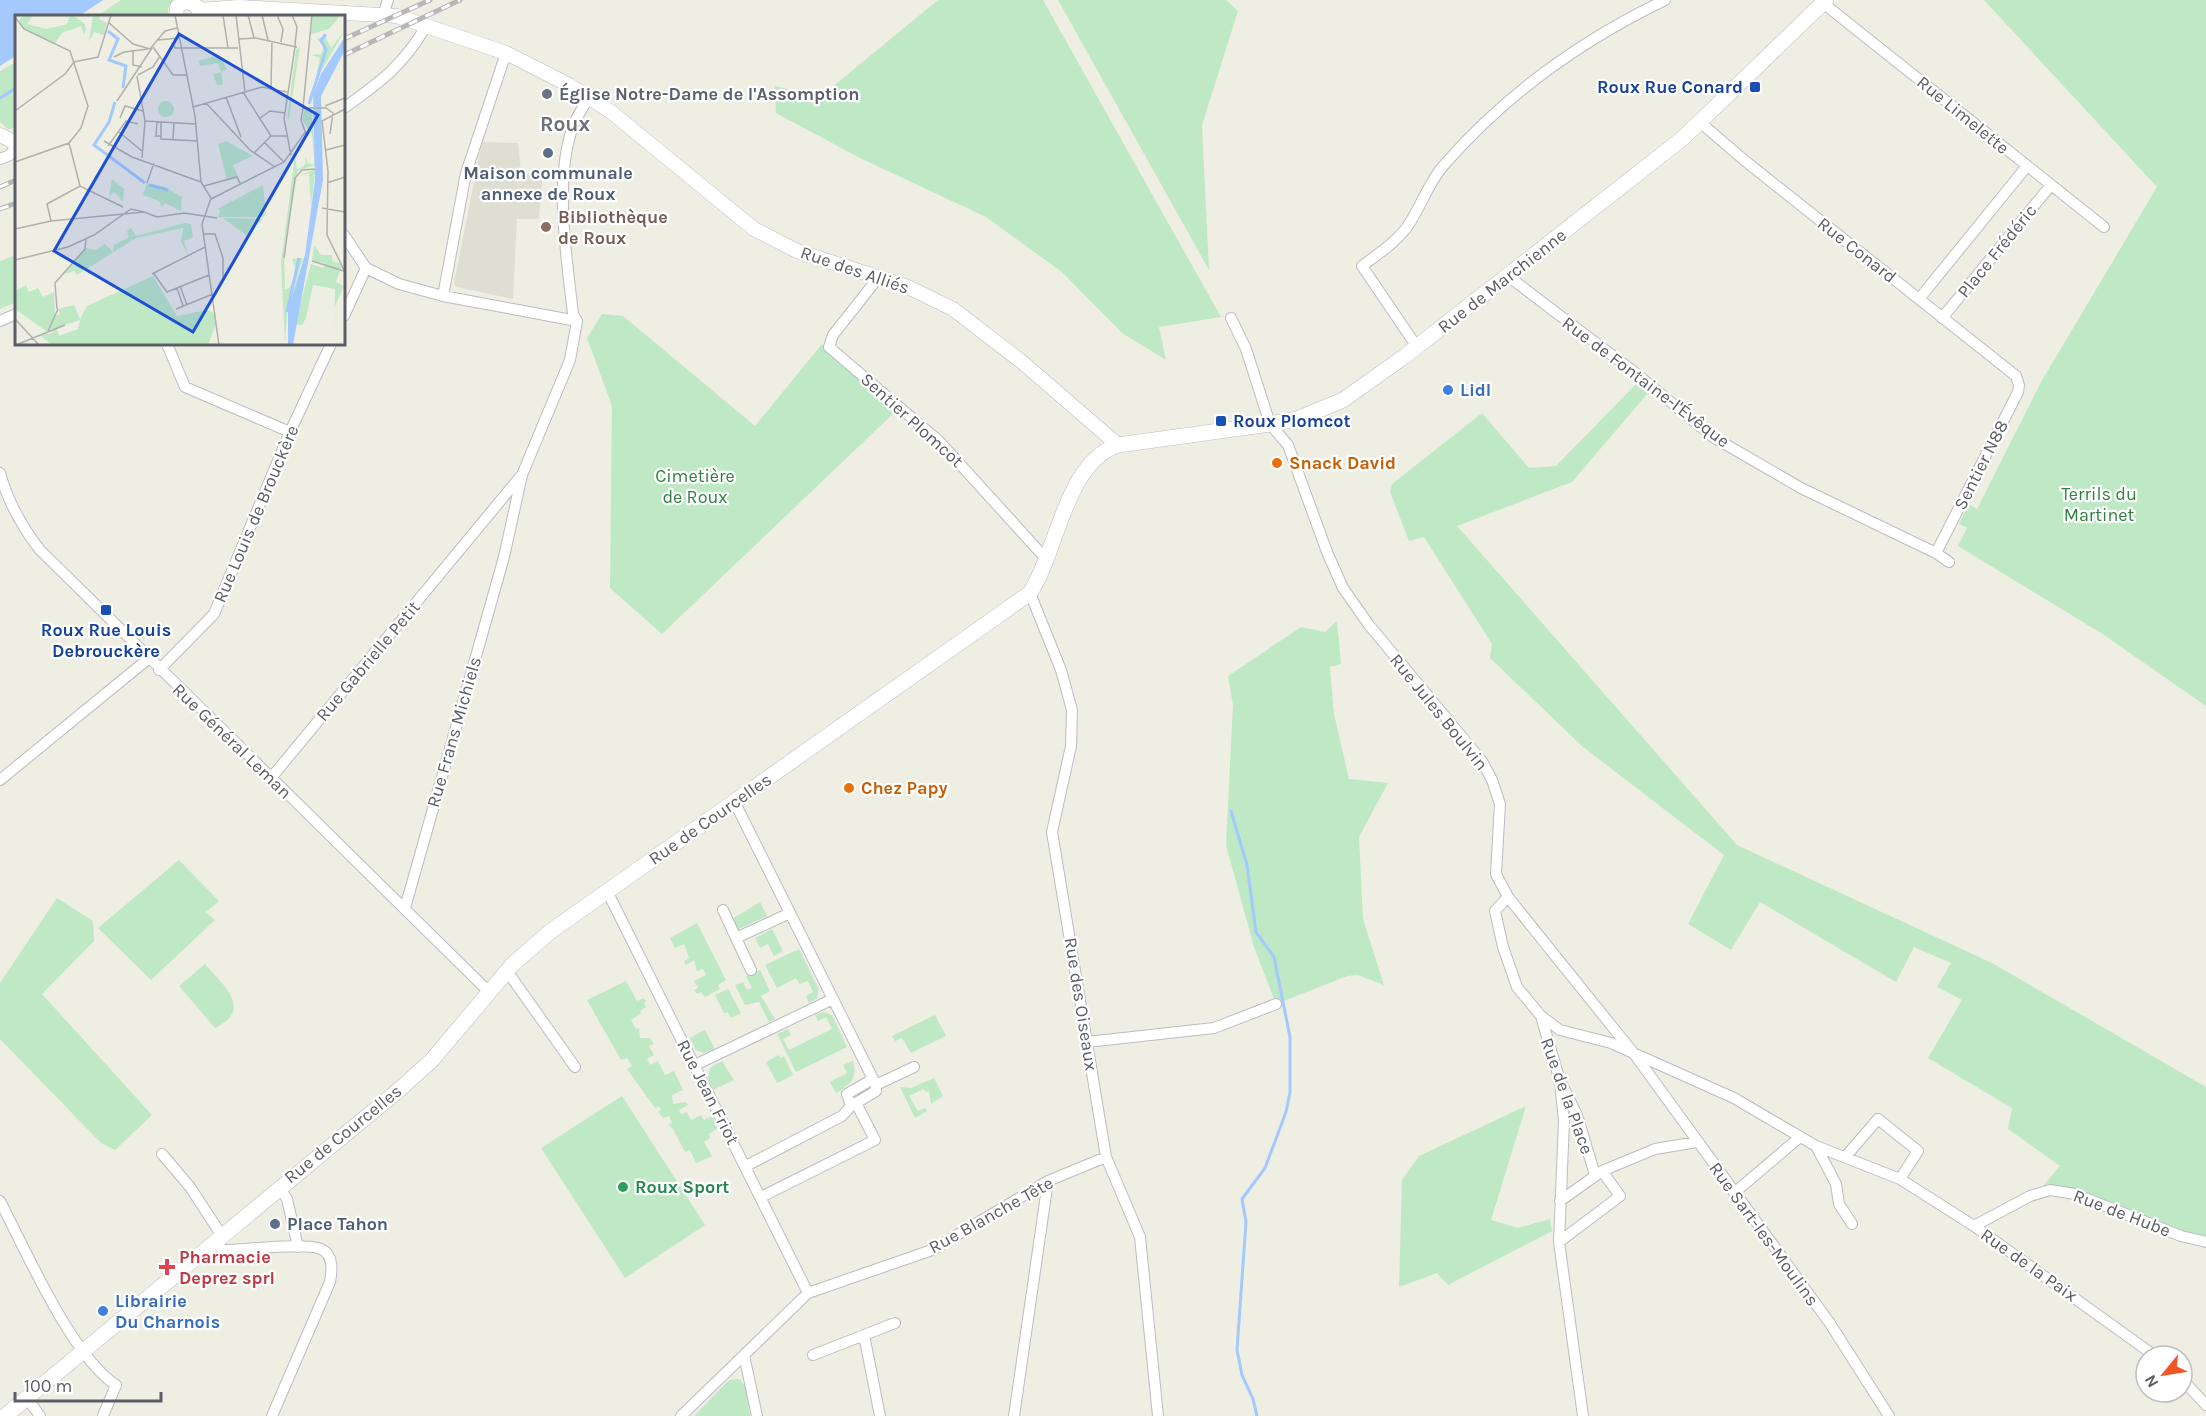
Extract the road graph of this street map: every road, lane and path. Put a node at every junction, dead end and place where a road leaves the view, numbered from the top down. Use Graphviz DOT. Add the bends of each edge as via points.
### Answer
graph roads {
  1 [pos="388,0"];
  2 [pos="1665,0"];
  3 [pos="1825,2"];
  4 [pos="188,7"];
  5 [pos="383,15"];
  6 [pos="426,26"];
  7 [pos="506,53"];
  8 [pos="590,96"];
  9 [pos="345,107"];
  10 [pos="1701,123"];
  11 [pos="0,135"];
  12 [pos="15,142"];
  13 [pos="15,144"];
  14 [pos="0,159"];
  15 [pos="2027,166"];
  16 [pos="2051,185"];
  17 [pos="2104,227"];
  18 [pos="345,236"];
  19 [pos="366,268"];
  20 [pos="1508,276"];
  21 [pos="878,278"];
  22 [pos="443,296"];
  23 [pos="1919,299"];
  24 [pos="15,314"];
  25 [pos="345,314"];
  26 [pos="1231,318"];
  27 [pos="1942,318"];
  28 [pos="0,321"];
  29 [pos="577,321"];
  30 [pos="167,345"];
  31 [pos="331,345"];
  32 [pos="1417,347"];
  33 [pos="2016,376"];
  34 [pos="1270,424"];
  35 [pos="290,432"];
  36 [pos="1118,445"];
  37 [pos="522,475"];
  38 [pos="1,479"];
  39 [pos="1936,553"];
  40 [pos="1047,560"];
  41 [pos="1949,562"];
  42 [pos="1030,593"];
  43 [pos="148,659"];
  44 [pos="159,670"];
  45 [pos="271,778"];
  46 [pos="0,780"];
  47 [pos="735,803"];
  48 [pos="607,891"];
  49 [pos="1508,897"];
  50 [pos="405,908"];
  51 [pos="723,910"];
  52 [pos="790,913"];
  53 [pos="736,938"];
  54 [pos="751,970"];
  55 [pos="507,971"];
  56 [pos="488,992"];
  57 [pos="833,999"];
  58 [pos="1276,1004"];
  59 [pos="1540,1016"];
  60 [pos="1087,1042"];
  61 [pos="1635,1055"];
  62 [pos="693,1066"];
  63 [pos="575,1067"];
  64 [pos="914,1067"];
  65 [pos="1560,1082"];
  66 [pos="875,1085"];
  67 [pos="853,1105"];
  68 [pos="1800,1137"];
  69 [pos="1697,1142"];
  70 [pos="1816,1146"];
  71 [pos="162,1154"];
  72 [pos="1846,1156"];
  73 [pos="1106,1157"];
  74 [pos="746,1166"];
  75 [pos="1599,1173"];
  76 [pos="1900,1179"];
  77 [pos="1048,1181"];
  78 [pos="279,1187"];
  79 [pos="1734,1193"];
  80 [pos="761,1197"];
  81 [pos="0,1201"];
  82 [pos="1560,1201"];
  83 [pos="1852,1224"];
  84 [pos="1974,1226"];
  85 [pos="218,1239"];
  86 [pos="1559,1242"];
  87 [pos="2206,1242"];
  88 [pos="298,1247"];
  89 [pos="808,1293"];
  90 [pos="895,1323"];
  91 [pos="864,1335"];
  92 [pos="2138,1344"];
  93 [pos="83,1351"];
  94 [pos="744,1355"];
  95 [pos="813,1355"];
  96 [pos="2194,1392"];
  97 [pos="27,1398"];
  98 [pos="2206,1405"];
  99 [pos="5,1416"];
  100 [pos="40,1416"];
  101 [pos="103,1416"];
  102 [pos="272,1416"];
  103 [pos="681,1416"];
  104 [pos="757,1416"];
  105 [pos="880,1416"];
  106 [pos="1014,1416"];
  107 [pos="1158,1416"];
  108 [pos="1583,1416"];
  109 [pos="1889,1416"];
  1 -- 5 [label="street"];
  2 -- 32 [label="street" via="1623,21 1511,98 1441,168 1407,227 1391,245 1362,266"];
  3 -- 10 [label="main road, Rue de Marchienne"];
  3 -- 15 [label="street, Rue Limelette"];
  4 -- 5 [label="street, Rue des Alliés"];
  5 -- 6 [label="street, Rue des Alliés"];
  6 -- 7 [label="street, Rue des Alliés"];
  6 -- 9 [label="street" via="396,70"];
  7 -- 8 [label="street, Rue des Alliés"];
  7 -- 22 [label="street" via="466,172"];
  8 -- 21 [label="street, Rue des Alliés" via="754,229 797,251"];
  8 -- 29 [label="street" via="572,128 566,157 563,211 573,314"];
  10 -- 20 [label="main road, Rue de Marchienne"];
  10 -- 23 [label="street, Rue Conard"];
  11 -- 12 [label="street"];
  13 -- 14 [label="street" via="10,155"];
  15 -- 16 [label="street, Rue Limelette"];
  15 -- 23 [label="street, Place Frédéric"];
  16 -- 17 [label="street, Rue Limelette"];
  16 -- 27 [label="street, Place Frédéric"];
  18 -- 19 [label="street"];
  19 -- 22 [label="street" via="399,284"];
  19 -- 25 [label="street"];
  20 -- 32 [label="main road, Rue de Marchienne"];
  20 -- 39 [label="street, Rue de Fontaine-l'Évêque" via="1713,437 1801,488"];
  21 -- 36 [label="street, Rue des Alliés" via="923,293 953,309 1038,375"];
  21 -- 40 [label="street, Sentier Plomcot" via="833,335 830,347 939,441"];
  22 -- 29 [label="street"];
  23 -- 27 [label="street, Rue Conard"];
  24 -- 28 [label="street"];
  26 -- 34 [label="street" via="1246,349"];
  27 -- 33 [label="street, Rue Conard"];
  29 -- 37 [label="street" via="570,360"];
  30 -- 35 [label="street" via="185,387"];
  31 -- 35 [label="street, Rue Louis de Brouckère"];
  32 -- 34 [label="main road, Rue de Marchienne" via="1343,400 1298,419"];
  33 -- 39 [label="street, Sentier N88" via="2018,392"];
  34 -- 36 [label="main road, Rue de Marchienne"];
  34 -- 49 [label="street, Rue Jules Boulvin" via="1288,445 1343,588 1482,762 1492,780 1500,804 1496,874"];
  35 -- 44 [label="street, Rue Louis de Brouckère" via="214,614"];
  36 -- 40 [label="main road, Rue de Courcelles" via="1103,450 1084,470"];
  37 -- 45 [label="street, Rue Gabrielle Petit"];
  37 -- 50 [label="street, Rue Frans Michiels" via="504,557"];
  38 -- 43 [label="street, Rue Général Leman" via="23,529 40,550"];
  39 -- 41 [label="street, Rue de Fontaine-l'Évêque"];
  40 -- 42 [label="main road, Rue de Courcelles"];
  42 -- 47 [label="main road, Rue de Courcelles"];
  42 -- 60 [label="street, Rue des Oiseaux" via="1061,670 1072,710 1071,746 1052,832"];
  43 -- 44 [label="street, Rue Général Leman"];
  43 -- 46 [label="street"];
  44 -- 45 [label="street, Rue Général Leman"];
  45 -- 50 [label="street, Rue Général Leman"];
  47 -- 48 [label="main road, Rue de Courcelles"];
  47 -- 52 [label="street"];
  48 -- 55 [label="main road, Rue de Courcelles" via="551,931"];
  48 -- 62 [label="street, Rue Jean Friot"];
  49 -- 59 [label="street" via="1495,911 1503,947 1517,987"];
  49 -- 61 [label="street, Rue Jules Boulvin"];
  50 -- 56 [label="street, Rue Général Leman"];
  51 -- 53 [label="street"];
  52 -- 53 [label="street"];
  52 -- 57 [label="street"];
  53 -- 54 [label="street"];
  55 -- 56 [label="main road, Rue de Courcelles"];
  55 -- 63 [label="street"];
  56 -- 78 [label="main road, Rue de Courcelles" via="432,1060"];
  57 -- 62 [label="street"];
  57 -- 66 [label="street"];
  58 -- 60 [label="street" via="1214,1028"];
  59 -- 61 [label="street, Rue de la Paix" via="1560,1030 1611,1043"];
  59 -- 65 [label="street, Rue de la Place"];
  60 -- 73 [label="street, Rue des Oiseaux"];
  61 -- 68 [label="street, Rue de la Paix" via="1734,1098"];
  61 -- 69 [label="street, Rue Sart-les-Moulins"];
  62 -- 74 [label="street, Rue Jean Friot"];
  64 -- 66 [label="street"];
  65 -- 75 [label="street, Rue de la Place" via="1577,1114"];
  65 -- 82 [label="street" via="1564,1121"];
  66 -- 67 [label="street" via="848,1094"];
  67 -- 74 [label="street" via="842,1116"];
  67 -- 80 [label="street" via="875,1140"];
  68 -- 70 [label="street, Rue de la Paix"];
  68 -- 79 [label="street"];
  69 -- 75 [label="street" via="1655,1149"];
  69 -- 79 [label="street, Rue Sart-les-Moulins"];
  70 -- 72 [label="street, Rue de la Paix"];
  70 -- 83 [label="street" via="1836,1184 1839,1204"];
  71 -- 85 [label="street" via="190,1187"];
  72 -- 76 [label="street, Rue de la Paix"];
  72 -- 76 [label="street" via="1878,1119 1918,1151"];
  73 -- 77 [label="street, Rue Blanche Tête"];
  73 -- 107 [label="street, Rue des Oiseaux" via="1140,1237"];
  74 -- 80 [label="street, Rue Jean Friot"];
  75 -- 82 [label="street"];
  75 -- 86 [label="street, Rue de la Place" via="1620,1196"];
  76 -- 84 [label="street, Rue de la Paix"];
  77 -- 89 [label="street, Rue Blanche Tête" via="932,1250"];
  77 -- 106 [label="street"];
  78 -- 85 [label="main road, Rue de Courcelles"];
  78 -- 88 [label="street, Rue de Courcelles" via="287,1199"];
  79 -- 109 [label="street, Rue Sart-les-Moulins" via="1829,1322"];
  80 -- 89 [label="street, Rue Jean Friot"];
  81 -- 93 [label="street"];
  82 -- 86 [label="street"];
  84 -- 87 [label="street, Rue de Hube" via="2030,1196 2050,1190 2075,1194"];
  84 -- 92 [label="street, Rue de la Paix"];
  85 -- 88 [label="street" via="224,1250"];
  85 -- 93 [label="main road, Rue de Courcelles"];
  86 -- 108 [label="street"];
  88 -- 102 [label="street" via="321,1249 329,1256 333,1268"];
  89 -- 94 [label="street"];
  90 -- 91 [label="street"];
  91 -- 95 [label="street"];
  91 -- 105 [label="street"];
  93 -- 97 [label="main road, Rue de Courcelles"];
  93 -- 101 [label="street" via="95,1368 116,1385"];
  94 -- 103 [label="street"];
  94 -- 104 [label="street"];
  96 -- 98 [label="street"];
  97 -- 99 [label="main road, Rue de Courcelles"];
  97 -- 100 [label="street"];
}
